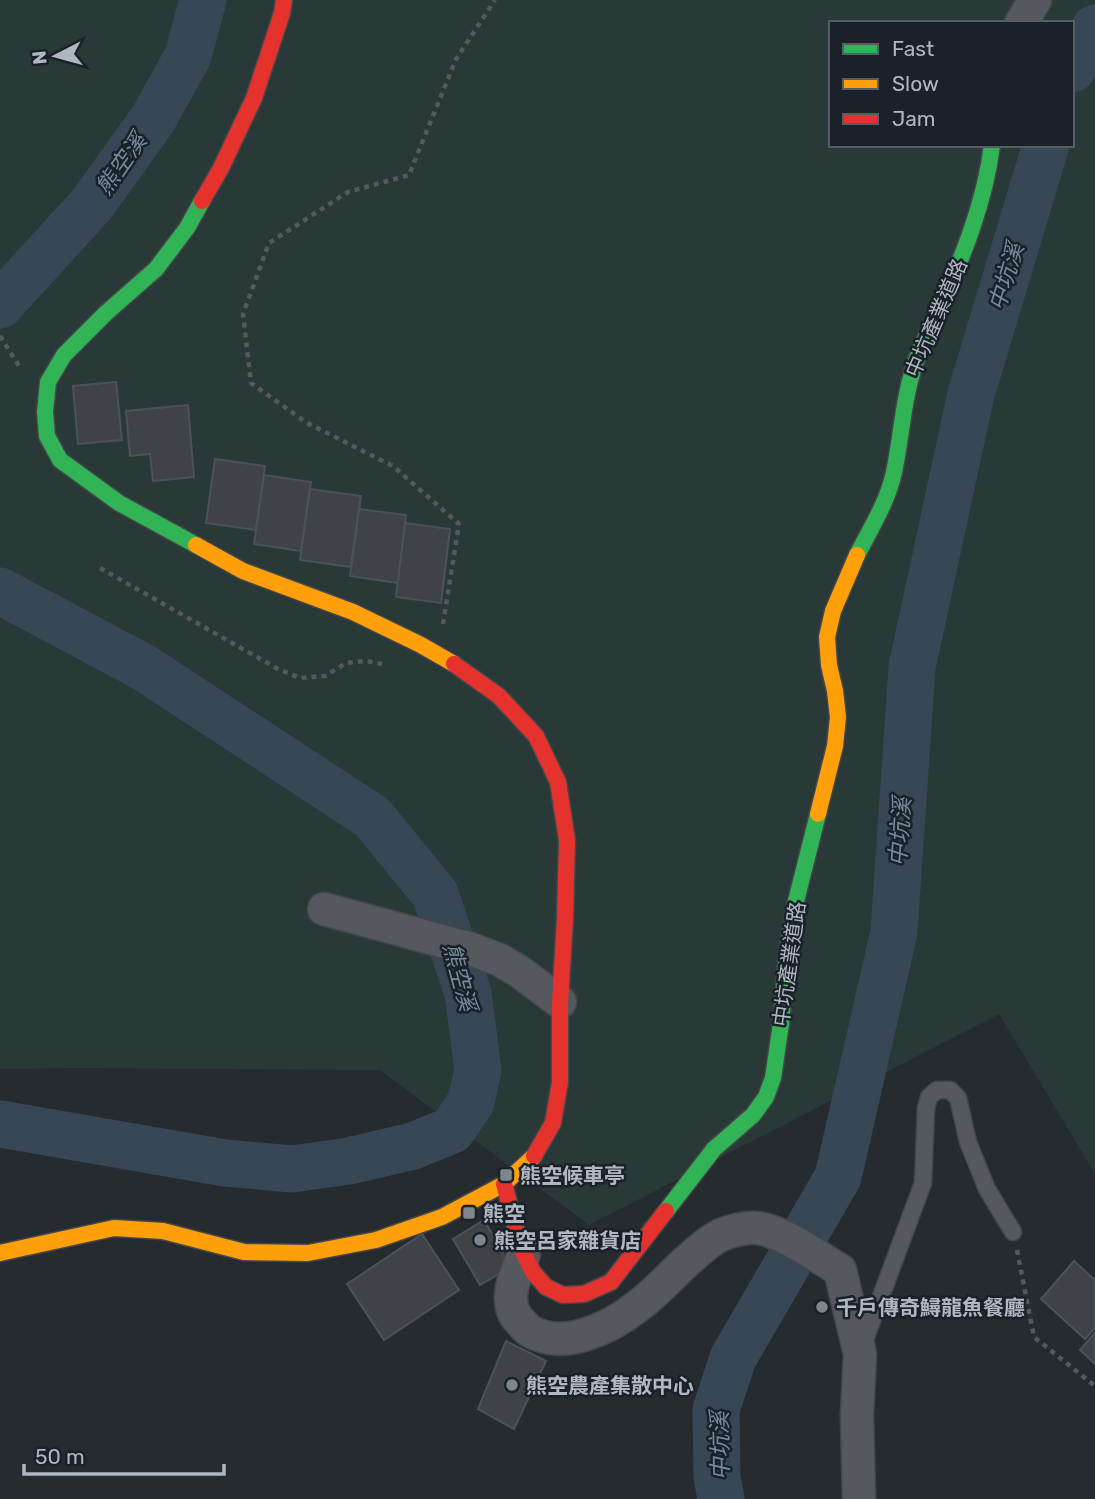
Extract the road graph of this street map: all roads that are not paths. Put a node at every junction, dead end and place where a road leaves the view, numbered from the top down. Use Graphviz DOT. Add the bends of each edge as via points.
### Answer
graph roads {
  1 [pos="284,0"];
  2 [pos="1035,0"];
  3 [pos="1022,21"];
  4 [pos="992,147"];
  5 [pos="324,909"];
  6 [pos="560,1002"];
  7 [pos="504,1184"];
  8 [pos="1013,1232"];
  9 [pos="0,1253"];
  10 [pos="524,1254"];
  11 [pos="860,1354"];
  12 [pos="859,1499"];
  1 -- 6 [label="street" via="254,98 187,228 156,269 64,355 48,382 47,436 60,460 119,503 243,571 353,612 421,645 499,696 536,736 558,782 567,840"];
  2 -- 3 [label="street"];
  4 -- 10 [label="street, 中坑產業道路" via="974,223 908,384 887,495 833,611 827,637 838,717 835,746 794,909 773,1078 766,1097 753,1115 714,1149 611,1282 574,1297 553,1292 538,1279"];
  5 -- 6 [label="street" via="500,960"];
  6 -- 7 [label="street" via="560,1082 553,1123 533,1157"];
  7 -- 9 [label="street" via="442,1217 376,1240 308,1253 244,1252 163,1231 114,1228"];
  7 -- 10 [label="street, 中坑產業道路"];
  8 -- 11 [label="lane" via="987,1189 968,1142 958,1098 950,1090 937,1090 926,1108 923,1183"];
  10 -- 11 [label="street" via="511,1296 515,1315 529,1331 553,1339 606,1327 639,1306 715,1238 753,1227 774,1231 840,1270"];
  11 -- 12 [label="street"];
}
